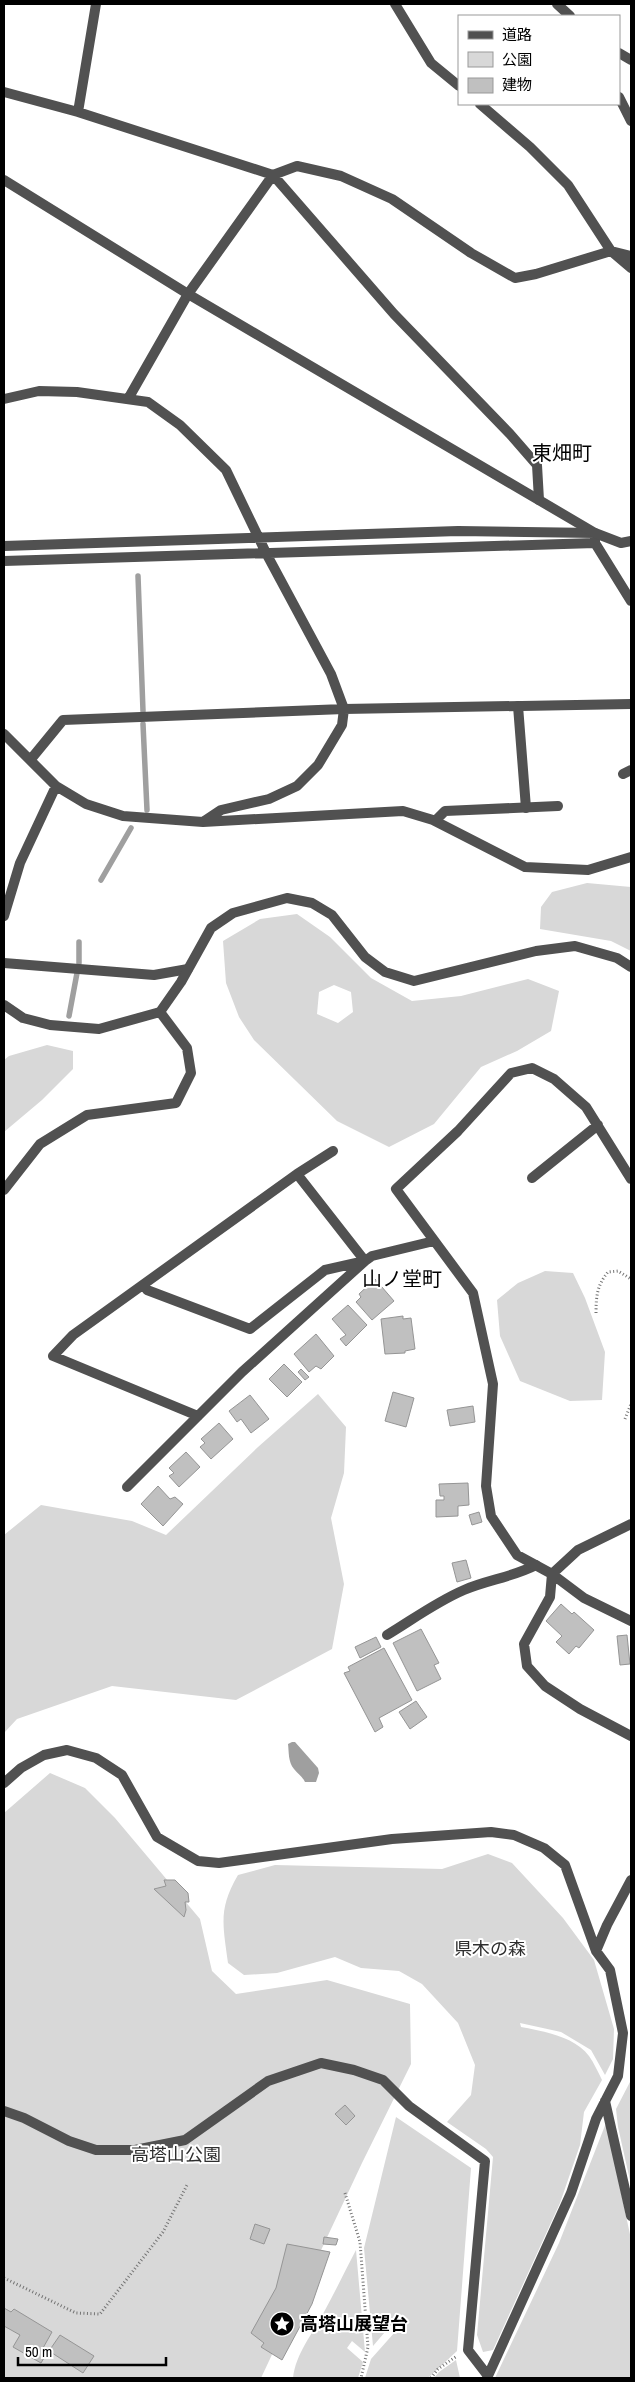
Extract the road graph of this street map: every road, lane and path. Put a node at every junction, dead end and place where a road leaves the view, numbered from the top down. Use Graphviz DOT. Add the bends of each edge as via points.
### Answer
graph roads {
  1 [pos="96,4"];
  2 [pos="395,4"];
  3 [pos="557,4"];
  4 [pos="569,15"];
  5 [pos="620,54"];
  6 [pos="631,60"];
  7 [pos="458,85"];
  8 [pos="4,92"];
  9 [pos="620,99"];
  10 [pos="481,105"];
  11 [pos="78,112"];
  12 [pos="631,121"];
  13 [pos="273,175"];
  14 [pos="4,180"];
  15 [pos="611,250"];
  16 [pos="631,256"];
  17 [pos="631,268"];
  18 [pos="188,294"];
  19 [pos="4,399"];
  20 [pos="128,399"];
  21 [pos="540,500"];
  22 [pos="595,532"];
  23 [pos="258,537"];
  24 [pos="631,541"];
  25 [pos="595,543"];
  26 [pos="4,546"];
  27 [pos="266,552"];
  28 [pos="4,561"];
  29 [pos="631,601"];
  30 [pos="631,704"];
  31 [pos="518,706"];
  32 [pos="344,709"];
  33 [pos="4,734"];
  34 [pos="31,759"];
  35 [pos="56,786"];
  36 [pos="558,806"];
  37 [pos="526,808"];
  38 [pos="435,821"];
  39 [pos="202,822"];
  40 [pos="631,857"];
  41 [pos="4,916"];
  42 [pos="4,963"];
  43 [pos="631,967"];
  44 [pos="188,969"];
  45 [pos="4,1006"];
  46 [pos="160,1012"];
  47 [pos="598,1125"];
  48 [pos="333,1151"];
  49 [pos="298,1174"];
  50 [pos="532,1178"];
  51 [pos="631,1179"];
  52 [pos="4,1190"];
  53 [pos="434,1241"];
  54 [pos="365,1262"];
  55 [pos="631,1279"];
  56 [pos="147,1290"];
  57 [pos="596,1313"];
  58 [pos="631,1404"];
  59 [pos="198,1416"];
  60 [pos="625,1419"];
  61 [pos="127,1487"];
  62 [pos="631,1524"];
  63 [pos="536,1566"];
  64 [pos="552,1574"];
  65 [pos="631,1621"];
  66 [pos="387,1635"];
  67 [pos="631,1736"];
  68 [pos="4,1783"];
  69 [pos="631,1880"];
  70 [pos="596,1951"];
  71 [pos="605,2102"];
  72 [pos="4,2111"];
  73 [pos="187,2185"];
  74 [pos="345,2193"];
  75 [pos="631,2216"];
  76 [pos="4,2278"];
  77 [pos="460,2354"];
  78 [pos="487,2377"];
  79 [pos="361,2378"];
  80 [pos="432,2378"];
  1 -- 11 [label="street"];
  2 -- 7 [label="street" via="431,63"];
  3 -- 4 [label="street"];
  5 -- 6 [label="street"];
  8 -- 11 [label="street"];
  9 -- 12 [label="street"];
  10 -- 15 [label="street" via="568,185"];
  11 -- 13 [label="street"];
  13 -- 15 [label="street" via="297,166 341,176 392,199 514,278"];
  13 -- 18 [label="street"];
  13 -- 21 [label="street" via="394,314 537,465"];
  14 -- 18 [label="street"];
  15 -- 16 [label="street"];
  15 -- 17 [label="street"];
  18 -- 20 [label="street"];
  18 -- 21 [label="street"];
  19 -- 20 [label="street" via="39,391"];
  20 -- 23 [label="street" via="148,402 180,424 226,470"];
  21 -- 22 [label="street"];
  22 -- 23 [label="street" via="458,531"];
  22 -- 24 [label="street" via="621,542"];
  22 -- 25 [label="street"];
  23 -- 26 [label="street"];
  23 -- 27 [label="street"];
  25 -- 27 [label="street"];
  25 -- 29 [label="street"];
  27 -- 28 [label="street"];
  27 -- 32 [label="street" via="330,674"];
  30 -- 31 [label="street"];
  31 -- 32 [label="street"];
  31 -- 37 [label="street"];
  32 -- 34 [label="street" via="63,720"];
  32 -- 39 [label="street" via="338,733 318,765 297,786 269,799 221,810"];
  33 -- 34 [label="street"];
  34 -- 35 [label="street"];
  35 -- 39 [label="street" via="86,804 123,816"];
  35 -- 41 [label="street" via="20,863"];
  36 -- 37 [label="street"];
  37 -- 38 [label="street" via="445,811"];
  38 -- 39 [label="street" via="403,811"];
  38 -- 40 [label="street" via="525,867 588,870"];
  42 -- 44 [label="street" via="154,975"];
  43 -- 44 [label="street" via="617,958 575,946 536,951 414,981 385,972 366,957 332,914 312,902 287,898 233,913 211,928"];
  44 -- 46 [label="street"];
  45 -- 46 [label="street" via="23,1018 50,1025 99,1029"];
  46 -- 52 [label="street" via="187,1048 191,1072 176,1103 87,1115 40,1144"];
  47 -- 50 [label="street"];
  47 -- 51 [label="street"];
  47 -- 53 [label="street" via="586,1107 554,1079 532,1068 512,1073 458,1131 396,1189"];
  48 -- 49 [label="street"];
  49 -- 54 [label="street"];
  49 -- 59 [label="street" via="73,1335 52,1356"];
  53 -- 54 [label="street" via="372,1256"];
  53 -- 63 [label="street" via="473,1293 493,1384 486,1486 491,1516 517,1555"];
  54 -- 56 [label="street" via="325,1270 250,1329"];
  54 -- 59 [label="street" via="242,1372"];
  55 -- 57 [label="path" via="618,1271 608,1272 600,1282"];
  58 -- 60 [label="path"];
  59 -- 61 [label="street"];
  62 -- 64 [label="street" via="578,1550"];
  63 -- 64 [label="street"];
  63 -- 66 [label="street" via="464,1590"];
  64 -- 65 [label="street" via="584,1598"];
  64 -- 67 [label="street" via="550,1597 524,1644 527,1666 545,1686"];
  68 -- 70 [label="street" via="21,1768 44,1755 67,1750 96,1758 122,1775 157,1837 198,1861 219,1863 392,1839 490,1832 514,1835 544,1848 565,1866"];
  69 -- 70 [label="street"];
  70 -- 71 [label="street" via="610,1970 623,2033 618,2076"];
  71 -- 75 [label="street"];
  71 -- 78 [label="street" via="571,2193"];
  72 -- 78 [label="street" via="96,2150 135,2150 185,2140 268,2081 321,2063 383,2080 409,2106 485,2161 468,2350"];
  73 -- 76 [label="path" via="163,2232 100,2314 76,2313"];
  74 -- 79 [label="path" via="360,2242 368,2347"];
  77 -- 80 [label="path" via="438,2369"];
}
